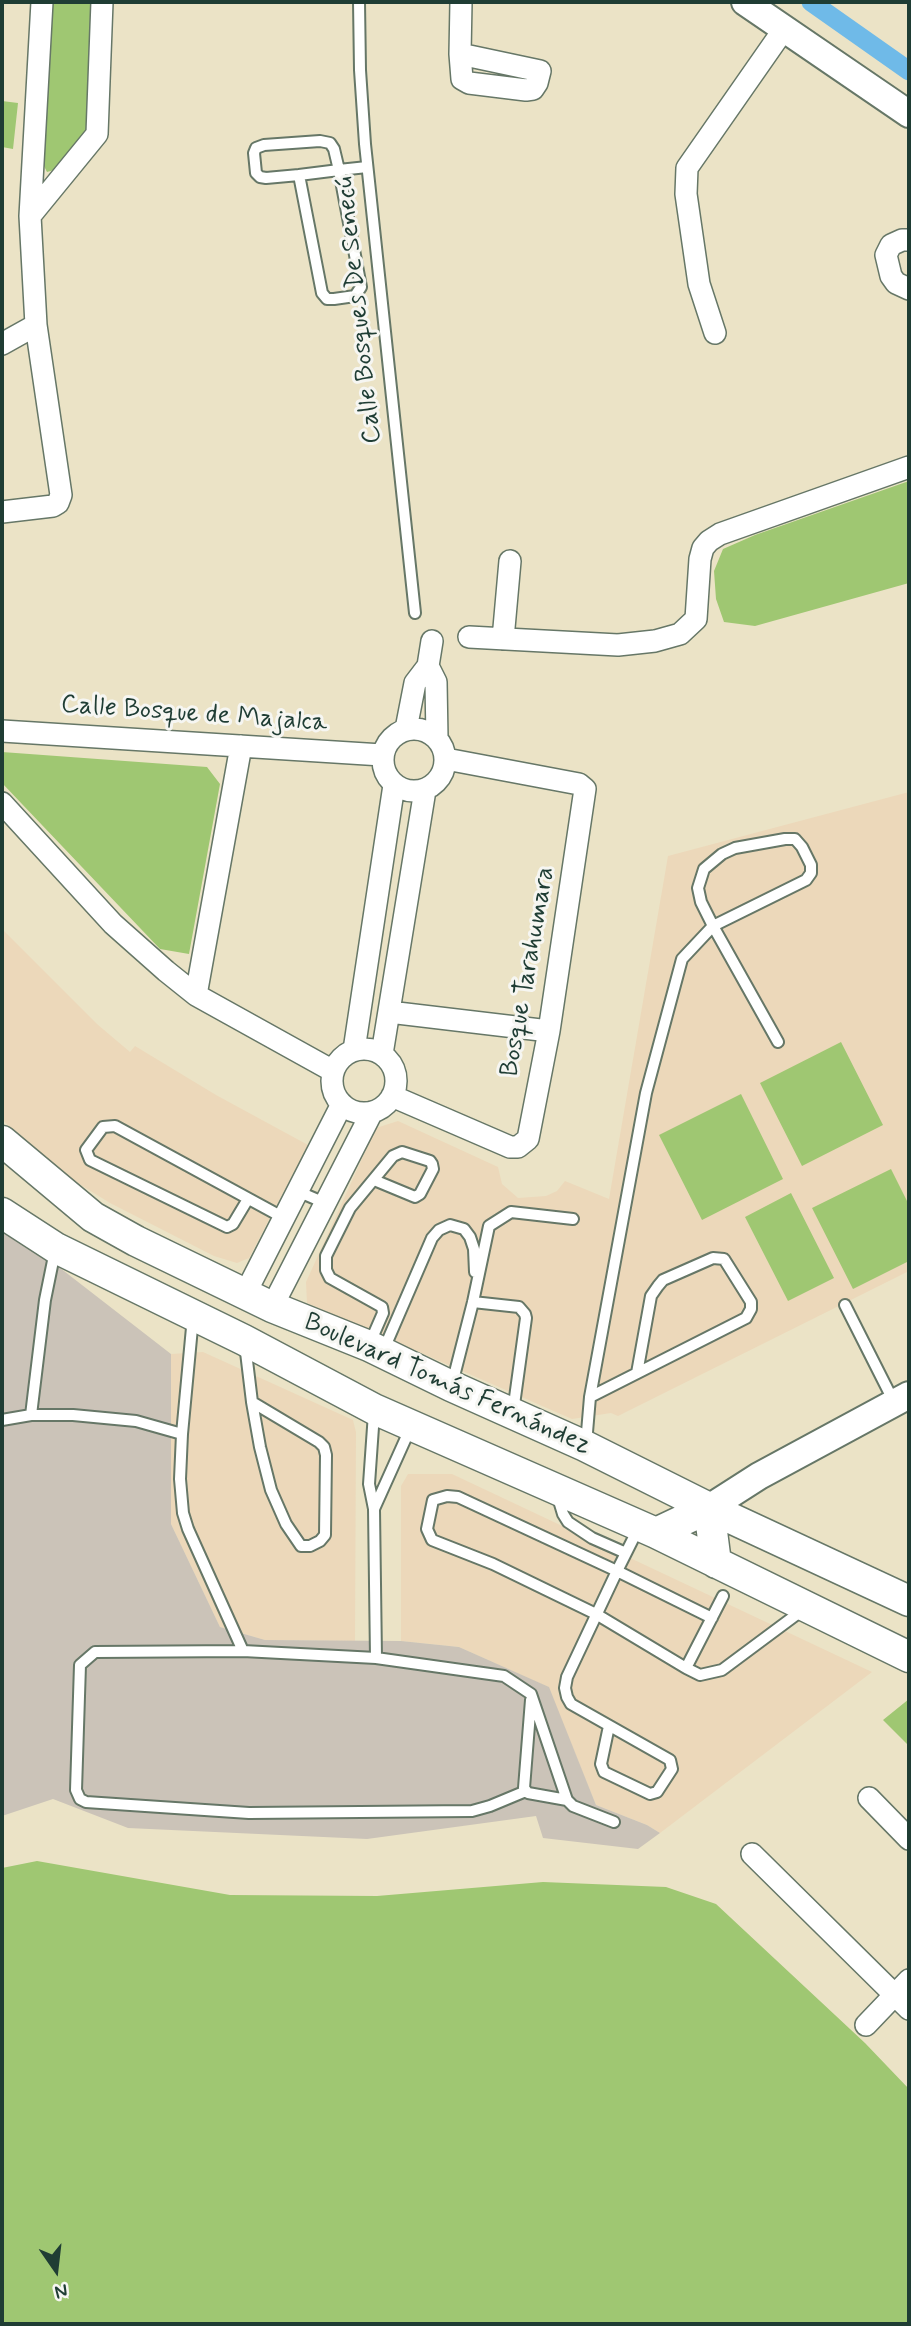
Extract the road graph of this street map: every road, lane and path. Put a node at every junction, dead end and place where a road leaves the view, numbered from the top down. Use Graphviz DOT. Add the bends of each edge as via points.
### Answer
graph roads {
  1 [pos="42,2"];
  2 [pos="102,2"];
  3 [pos="359,2"];
  4 [pos="461,2"];
  5 [pos="746,2"];
  6 [pos="784,29"];
  7 [pos="460,54"];
  8 [pos="909,114"];
  9 [pos="367,167"];
  10 [pos="339,170"];
  11 [pos="299,175"];
  12 [pos="30,216"];
  13 [pos="909,240"];
  14 [pos="909,289"];
  15 [pos="36,325"];
  16 [pos="715,333"];
  17 [pos="2,344"];
  18 [pos="909,467"];
  19 [pos="2,512"];
  20 [pos="509,561"];
  21 [pos="415,613"];
  22 [pos="469,637"];
  23 [pos="503,639"];
  24 [pos="432,641"];
  25 [pos="428,666"];
  26 [pos="406,729"];
  27 [pos="2,732"];
  28 [pos="437,738"];
  29 [pos="241,746"];
  30 [pos="382,755"];
  31 [pos="446,758"];
  32 [pos="394,785"];
  33 [pos="425,790"];
  34 [pos="2,803"];
  35 [pos="713,926"];
  36 [pos="196,995"];
  37 [pos="389,1012"];
  38 [pos="549,1031"];
  39 [pos="778,1042"];
  40 [pos="354,1050"];
  41 [pos="382,1054"];
  42 [pos="333,1071"];
  43 [pos="392,1096"];
  44 [pos="341,1104"];
  45 [pos="372,1112"];
  46 [pos="2,1141"];
  47 [pos="374,1180"];
  48 [pos="298,1191"];
  49 [pos="248,1199"];
  50 [pos="325,1203"];
  51 [pos="2,1213"];
  52 [pos="93,1217"];
  53 [pos="284,1218"];
  54 [pos="573,1219"];
  55 [pos="303,1246"];
  56 [pos="56,1248"];
  57 [pos="326,1256"];
  58 [pos="476,1289"];
  59 [pos="245,1294"];
  60 [pos="473,1302"];
  61 [pos="845,1305"];
  62 [pos="272,1307"];
  63 [pos="193,1315"];
  64 [pos="244,1340"];
  65 [pos="376,1349"];
  66 [pos="637,1373"];
  67 [pos="451,1386"];
  68 [pos="590,1397"];
  69 [pos="902,1399"];
  70 [pos="252,1402"];
  71 [pos="374,1409"];
  72 [pos="513,1413"];
  73 [pos="31,1415"];
  74 [pos="2,1420"];
  75 [pos="411,1425"];
  76 [pos="181,1434"];
  77 [pos="585,1446"];
  78 [pos="556,1491"];
  79 [pos="709,1508"];
  80 [pos="374,1509"];
  81 [pos="648,1530"];
  82 [pos="626,1553"];
  83 [pos="716,1563"];
  84 [pos="617,1571"];
  85 [pos="723,1596"];
  86 [pos="909,1601"];
  87 [pos="807,1607"];
  88 [pos="596,1614"];
  89 [pos="712,1618"];
  90 [pos="243,1651"];
  91 [pos="909,1657"];
  92 [pos="376,1658"];
  93 [pos="686,1668"];
  94 [pos="531,1694"];
  95 [pos="610,1726"];
  96 [pos="526,1791"];
  97 [pos="869,1798"];
  98 [pos="567,1800"];
  99 [pos="614,1822"];
  100 [pos="909,1839"];
  101 [pos="752,1854"];
  102 [pos="905,1994"];
  103 [pos="866,2025"];
  1 -- 12 [label="street"];
  2 -- 12 [label="street" via="99,131"];
  3 -- 9 [label="lane, Calle Bosques De Senecú"];
  4 -- 7 [label="street"];
  5 -- 6 [label="street"];
  6 -- 8 [label="street"];
  6 -- 16 [label="street" via="687,169 686,194 699,284"];
  9 -- 10 [label="lane"];
  9 -- 21 [label="lane, Calle Bosques De Senecú"];
  10 -- 11 [label="lane"];
  10 -- 11 [label="lane" via="330,143 256,148 260,177"];
  10 -- 11 [label="lane" via="361,288 355,296 334,299 322,293"];
  12 -- 15 [label="street"];
  13 -- 14 [label="street" via="891,245 886,255 896,284"];
  15 -- 17 [label="street"];
  15 -- 19 [label="street" via="61,495 53,506"];
  18 -- 23 [label="street" via="709,541 700,559 696,619 680,635 618,645"];
  20 -- 23 [label="street"];
  22 -- 23 [label="street"];
  24 -- 25 [label="street"];
  25 -- 26 [label="street" via="415,683"];
  25 -- 28 [label="street" via="436,682"];
  26 -- 28 [label="street"];
  26 -- 30 [label="street" via="388,741"];
  27 -- 29 [label="street, Calle Bosque de Majalca"];
  28 -- 31 [label="street"];
  29 -- 30 [label="street, Calle Bosque de Majalca"];
  29 -- 36 [label="street"];
  30 -- 32 [label="street" via="387,777"];
  31 -- 33 [label="street" via="441,776"];
  31 -- 38 [label="street, Bosque Tarahumara" via="579,784 585,789"];
  32 -- 33 [label="street" via="403,790"];
  32 -- 40 [label="street"];
  33 -- 37 [label="street"];
  34 -- 36 [label="street" via="113,924"];
  35 -- 35 [label="lane" via="806,880 811,865 795,839 735,848 704,869 698,888"];
  35 -- 39 [label="lane"];
  35 -- 68 [label="lane" via="682,959 646,1093"];
  36 -- 42 [label="street"];
  37 -- 38 [label="street"];
  37 -- 41 [label="street"];
  38 -- 43 [label="street, Bosque Tarahumara" via="528,1139 518,1147"];
  40 -- 41 [label="street"];
  40 -- 42 [label="street" via="338,1061"];
  41 -- 43 [label="street" via="396,1077"];
  42 -- 44 [label="street" via="335,1095"];
  43 -- 45 [label="street"];
  44 -- 45 [label="street" via="361,1113"];
  44 -- 48 [label="street"];
  45 -- 50 [label="street"];
  46 -- 52 [label="main road, Boulevard Tomás Fernández"];
  47 -- 47 [label="lane" via="415,1197 433,1167 430,1161 402,1152 393,1156"];
  47 -- 57 [label="lane" via="350,1208"];
  48 -- 50 [label="lane"];
  48 -- 53 [label="street"];
  49 -- 49 [label="lane" via="115,1126 103,1127 86,1150 90,1160 227,1227"];
  49 -- 53 [label="lane"];
  50 -- 55 [label="street"];
  51 -- 56 [label="main road, Boulevard Tomás Fernández"];
  52 -- 56 [label="main road" via="64,1229"];
  52 -- 59 [label="main road, Boulevard Tomás Fernández"];
  53 -- 59 [label="street"];
  54 -- 58 [label="lane" via="511,1212 501,1216 489,1226"];
  55 -- 57 [label="lane"];
  55 -- 62 [label="street"];
  56 -- 63 [label="main road, Boulevard Tomás Fernández"];
  56 -- 73 [label="lane"];
  57 -- 65 [label="lane" via="330,1278 382,1307"];
  58 -- 60 [label="lane"];
  58 -- 65 [label="lane" via="470,1237 457,1226 439,1230"];
  59 -- 62 [label="main road, Boulevard Tomás Fernández"];
  60 -- 67 [label="lane"];
  60 -- 72 [label="lane" via="519,1307 525,1314"];
  61 -- 69 [label="lane"];
  62 -- 65 [label="main road, Boulevard Tomás Fernández"];
  63 -- 64 [label="main road, Boulevard Tomás Fernández"];
  63 -- 76 [label="lane"];
  64 -- 70 [label="lane"];
  64 -- 71 [label="main road, Boulevard Tomás Fernández"];
  65 -- 67 [label="main road, Boulevard Tomás Fernández"];
  66 -- 66 [label="lane" via="746,1318 751,1302 724,1259 713,1258 658,1286 651,1296"];
  66 -- 68 [label="lane"];
  67 -- 72 [label="main road, Boulevard Tomás Fernández"];
  68 -- 77 [label="lane"];
  69 -- 79 [label="street"];
  70 -- 70 [label="lane" via="271,1490 300,1546 310,1546 325,1535 324,1447"];
  71 -- 75 [label="main road, Boulevard Tomás Fernández"];
  71 -- 80 [label="lane" via="369,1485"];
  72 -- 77 [label="main road, Boulevard Tomás Fernández"];
  73 -- 74 [label="lane"];
  73 -- 76 [label="lane" via="136,1421"];
  75 -- 78 [label="main road, Boulevard Tomás Fernández"];
  75 -- 80 [label="lane"];
  76 -- 90 [label="lane" via="183,1513"];
  77 -- 79 [label="main road, Boulevard Tomás Fernández"];
  78 -- 81 [label="main road, Boulevard Tomás Fernández"];
  78 -- 82 [label="lane" via="568,1522"];
  79 -- 81 [label="main road"];
  79 -- 83 [label="main road"];
  79 -- 86 [label="main road, Boulevard Tomás Fernández"];
  80 -- 92 [label="lane"];
  81 -- 82 [label="lane"];
  81 -- 83 [label="main road, Boulevard Tomás Fernández"];
  82 -- 84 [label="lane"];
  83 -- 87 [label="main road, Boulevard Tomás Fernández"];
  84 -- 88 [label="lane"];
  84 -- 88 [label="lane" via="458,1497 433,1500 427,1528 432,1540"];
  84 -- 89 [label="lane"];
  85 -- 89 [label="lane"];
  87 -- 91 [label="main road, Boulevard Tomás Fernández"];
  87 -- 93 [label="lane" via="722,1670 700,1675"];
  88 -- 93 [label="lane"];
  88 -- 95 [label="lane" via="565,1688 571,1704"];
  89 -- 93 [label="lane"];
  90 -- 92 [label="lane"];
  90 -- 96 [label="lane" via="95,1652 84,1660 80,1665 76,1790 80,1800 249,1814 472,1811"];
  92 -- 94 [label="lane" via="504,1676"];
  94 -- 96 [label="lane"];
  94 -- 98 [label="lane"];
  95 -- 95 [label="lane" via="601,1764 604,1772 650,1794 657,1792 672,1769 670,1760"];
  96 -- 98 [label="lane"];
  97 -- 100 [label="street"];
  98 -- 99 [label="lane"];
  101 -- 102 [label="street"];
  102 -- 103 [label="street"];
}
